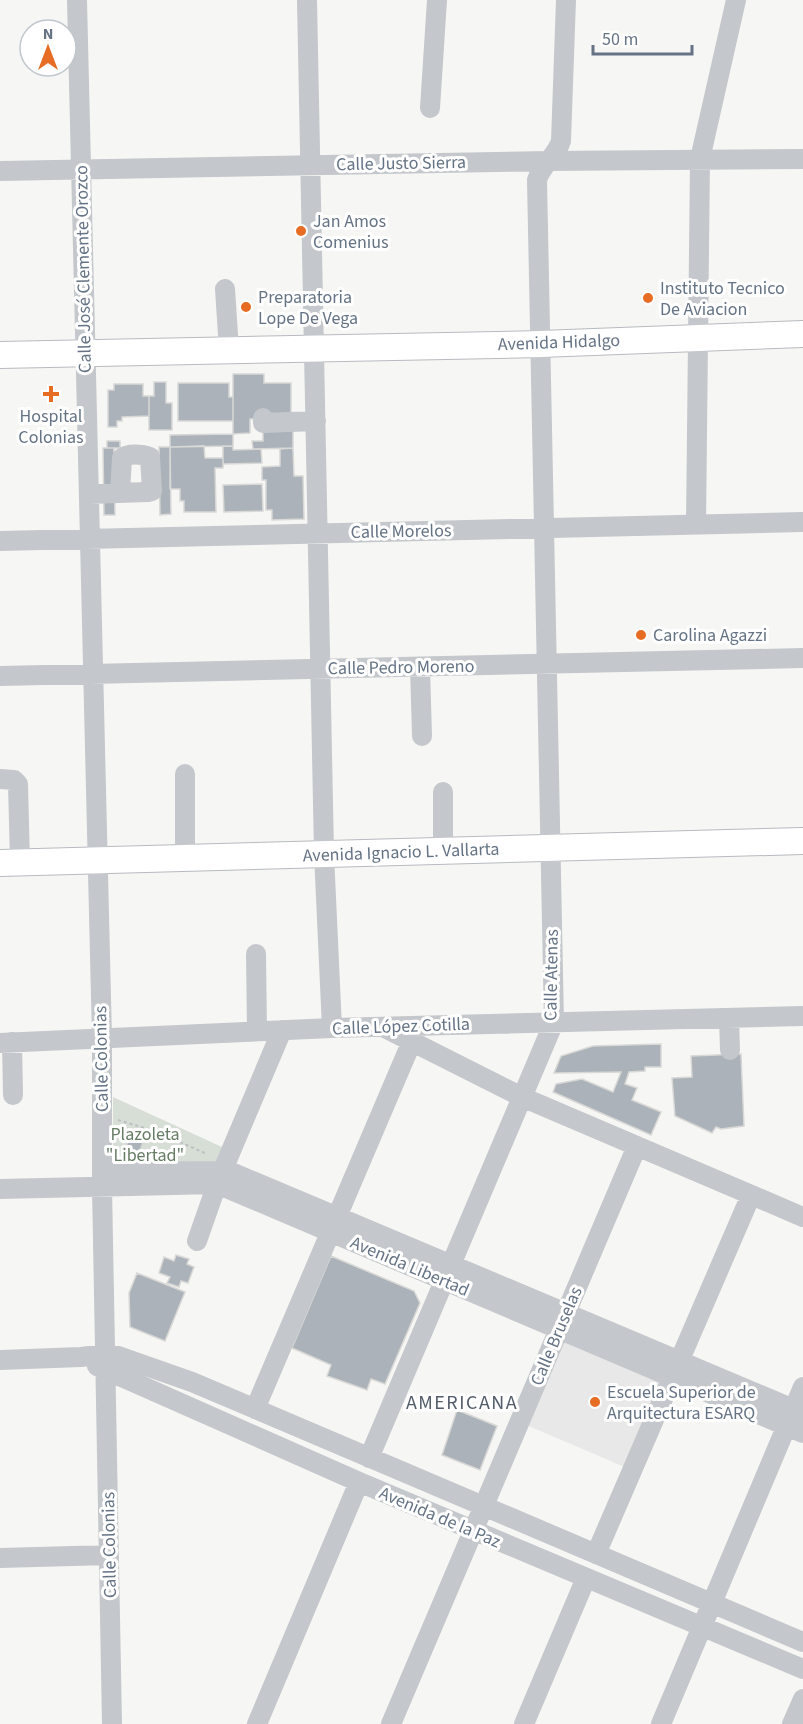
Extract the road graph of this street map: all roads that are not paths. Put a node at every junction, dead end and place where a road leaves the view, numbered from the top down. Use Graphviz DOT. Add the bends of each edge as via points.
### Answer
graph roads {
  1 [pos="77,0"];
  2 [pos="307,0"];
  3 [pos="437,0"];
  4 [pos="566,0"];
  5 [pos="736,0"];
  6 [pos="430,108"];
  7 [pos="700,159"];
  8 [pos="803,159"];
  9 [pos="548,161"];
  10 [pos="310,165"];
  11 [pos="0,171"];
  12 [pos="81,171"];
  13 [pos="225,289"];
  14 [pos="803,334"];
  15 [pos="699,338"];
  16 [pos="541,344"];
  17 [pos="314,348"];
  18 [pos="229,350"];
  19 [pos="85,353"];
  20 [pos="0,355"];
  21 [pos="263,418"];
  22 [pos="316,421"];
  23 [pos="120,493"];
  24 [pos="89,494"];
  25 [pos="803,522"];
  26 [pos="696,525"];
  27 [pos="544,528"];
  28 [pos="317,533"];
  29 [pos="90,538"];
  30 [pos="0,541"];
  31 [pos="803,658"];
  32 [pos="547,664"];
  33 [pos="420,667"];
  34 [pos="320,669"];
  35 [pos="92,674"];
  36 [pos="0,676"];
  37 [pos="422,736"];
  38 [pos="185,774"];
  39 [pos="0,778"];
  40 [pos="442,792"];
  41 [pos="803,841"];
  42 [pos="550,848"];
  43 [pos="443,851"];
  44 [pos="324,854"];
  45 [pos="185,858"];
  46 [pos="97,860"];
  47 [pos="10,862"];
  48 [pos="256,954"];
  49 [pos="803,1016"];
  50 [pos="729,1018"];
  51 [pos="554,1022"];
  52 [pos="382,1026"];
  53 [pos="332,1028"];
  54 [pos="282,1030"];
  55 [pos="257,1032"];
  56 [pos="102,1040"];
  57 [pos="412,1041"];
  58 [pos="6,1042"];
  59 [pos="730,1050"];
  60 [pos="13,1095"];
  61 [pos="522,1097"];
  62 [pos="637,1146"];
  63 [pos="223,1172"];
  64 [pos="102,1179"];
  65 [pos="0,1189"];
  66 [pos="751,1195"];
  67 [pos="803,1217"];
  68 [pos="334,1224"];
  69 [pos="197,1241"];
  70 [pos="448,1272"];
  71 [pos="563,1321"];
  72 [pos="0,1360"];
  73 [pos="105,1362"];
  74 [pos="675,1368"];
  75 [pos="803,1387"];
  76 [pos="255,1409"];
  77 [pos="797,1420"];
  78 [pos="369,1458"];
  79 [pos="359,1482"];
  80 [pos="483,1506"];
  81 [pos="474,1531"];
  82 [pos="596,1554"];
  83 [pos="109,1555"];
  84 [pos="0,1558"];
  85 [pos="586,1578"];
  86 [pos="712,1604"];
  87 [pos="702,1627"];
  88 [pos="803,1642"];
  89 [pos="803,1669"];
  90 [pos="803,1699"];
  91 [pos="112,1724"];
  92 [pos="257,1724"];
  93 [pos="391,1724"];
  94 [pos="524,1724"];
  95 [pos="661,1724"];
  96 [pos="792,1724"];
  1 -- 12 [label="street, Calle José Clemente Orozco"];
  2 -- 10 [label="street"];
  3 -- 6 [label="street"];
  4 -- 9 [label="street, Calle Atenas" via="561,141"];
  5 -- 7 [label="street"];
  7 -- 8 [label="street, Calle Justo Sierra"];
  7 -- 9 [label="street, Calle Justo Sierra"];
  7 -- 15 [label="street"];
  9 -- 10 [label="street, Calle Justo Sierra"];
  9 -- 16 [label="street, Calle Atenas" via="537,180"];
  10 -- 12 [label="street, Calle Justo Sierra"];
  10 -- 17 [label="street"];
  11 -- 12 [label="street, Calle Justo Sierra"];
  12 -- 19 [label="street, Calle José Clemente Orozco"];
  13 -- 18 [label="street"];
  14 -- 15 [label="main road, Avenida Hidalgo"];
  15 -- 16 [label="main road, Avenida Hidalgo"];
  15 -- 26 [label="street"];
  16 -- 17 [label="main road, Avenida Hidalgo"];
  16 -- 27 [label="street, Calle Atenas"];
  17 -- 18 [label="main road, Avenida Hidalgo"];
  17 -- 22 [label="street"];
  18 -- 19 [label="main road, Avenida Hidalgo"];
  19 -- 20 [label="main road"];
  19 -- 24 [label="street, Calle José Clemente Orozco"];
  21 -- 22 [label="street" via="263,423"];
  22 -- 28 [label="street"];
  23 -- 24 [label="street"];
  24 -- 29 [label="street, Calle José Clemente Orozco"];
  25 -- 26 [label="street, Calle Morelos"];
  26 -- 27 [label="street, Calle Morelos"];
  27 -- 28 [label="street, Calle Morelos"];
  27 -- 32 [label="street, Calle Atenas"];
  28 -- 29 [label="street, Calle Morelos"];
  28 -- 34 [label="street"];
  29 -- 30 [label="street, Calle Morelos"];
  29 -- 35 [label="street, Calle Colonias"];
  31 -- 32 [label="street, Calle Pedro Moreno"];
  32 -- 33 [label="street, Calle Pedro Moreno"];
  32 -- 42 [label="street, Calle Atenas"];
  33 -- 34 [label="street, Calle Pedro Moreno"];
  33 -- 37 [label="street"];
  34 -- 35 [label="street, Calle Pedro Moreno"];
  34 -- 44 [label="street"];
  35 -- 36 [label="street, Calle Pedro Moreno"];
  35 -- 46 [label="street, Calle Colonias"];
  38 -- 45 [label="street"];
  39 -- 47 [label="street" via="18,784"];
  40 -- 43 [label="street"];
  41 -- 42 [label="main road, Avenida Ignacio L. Vallarta"];
  42 -- 43 [label="main road, Avenida Ignacio L. Vallarta"];
  42 -- 51 [label="street, Calle Atenas"];
  43 -- 44 [label="main road, Avenida Ignacio L. Vallarta"];
  44 -- 45 [label="main road, Avenida Ignacio L. Vallarta"];
  44 -- 53 [label="street"];
  45 -- 46 [label="main road, Avenida Ignacio L. Vallarta"];
  46 -- 47 [label="main road, Avenida Ignacio L. Vallarta"];
  46 -- 56 [label="street, Calle Colonias"];
  48 -- 55 [label="street"];
  49 -- 50 [label="street, Calle López Cotilla"];
  50 -- 51 [label="street, Calle López Cotilla"];
  50 -- 59 [label="street"];
  51 -- 52 [label="street, Calle López Cotilla"];
  51 -- 61 [label="street, Calle Atenas"];
  52 -- 53 [label="street, Calle López Cotilla"];
  52 -- 57 [label="street"];
  53 -- 54 [label="street, Calle López Cotilla"];
  54 -- 55 [label="street, Calle López Cotilla"];
  54 -- 63 [label="street"];
  55 -- 56 [label="street, Calle López Cotilla"];
  56 -- 58 [label="street, Calle López Cotilla"];
  56 -- 64 [label="street, Calle Colonias"];
  57 -- 61 [label="street"];
  57 -- 68 [label="street"];
  58 -- 60 [label="street"];
  61 -- 62 [label="street"];
  61 -- 70 [label="street, Calle Atenas"];
  62 -- 66 [label="street"];
  62 -- 71 [label="street, Calle Bruselas"];
  63 -- 64 [label="street, Avenida Libertad"];
  63 -- 68 [label="street, Avenida Libertad"];
  63 -- 69 [label="street"];
  64 -- 65 [label="street, Avenida Libertad"];
  64 -- 73 [label="street, Calle Colonias"];
  66 -- 67 [label="street"];
  66 -- 74 [label="street"];
  68 -- 70 [label="street, Avenida Libertad"];
  68 -- 76 [label="street"];
  70 -- 71 [label="street, Avenida Libertad"];
  70 -- 78 [label="street, Calle Atenas"];
  71 -- 74 [label="street, Avenida Libertad"];
  71 -- 80 [label="street, Calle Bruselas"];
  72 -- 73 [label="street, Avenida de la Paz" via="81,1357"];
  73 -- 76 [label="street, Avenida de la Paz" via="118,1356"];
  73 -- 79 [label="street, Avenida de la Paz"];
  73 -- 83 [label="street, Calle Colonias"];
  74 -- 77 [label="street, Avenida Libertad"];
  74 -- 82 [label="street"];
  75 -- 77 [label="street"];
  76 -- 78 [label="street, Avenida de la Paz"];
  77 -- 86 [label="street"];
  78 -- 80 [label="street, Avenida de la Paz"];
  79 -- 81 [label="street, Avenida de la Paz"];
  79 -- 92 [label="street"];
  80 -- 81 [label="street, Calle Bruselas"];
  80 -- 82 [label="street, Avenida de la Paz"];
  81 -- 85 [label="street, Avenida de la Paz"];
  81 -- 93 [label="street, Calle Bruselas"];
  82 -- 86 [label="street, Avenida de la Paz"];
  83 -- 84 [label="street"];
  83 -- 91 [label="street, Calle Colonias"];
  85 -- 87 [label="street, Avenida de la Paz"];
  85 -- 94 [label="street"];
  86 -- 87 [label="street"];
  86 -- 88 [label="street, Avenida de la Paz"];
  87 -- 89 [label="street, Avenida de la Paz"];
  87 -- 95 [label="street"];
  90 -- 96 [label="street"];
}
